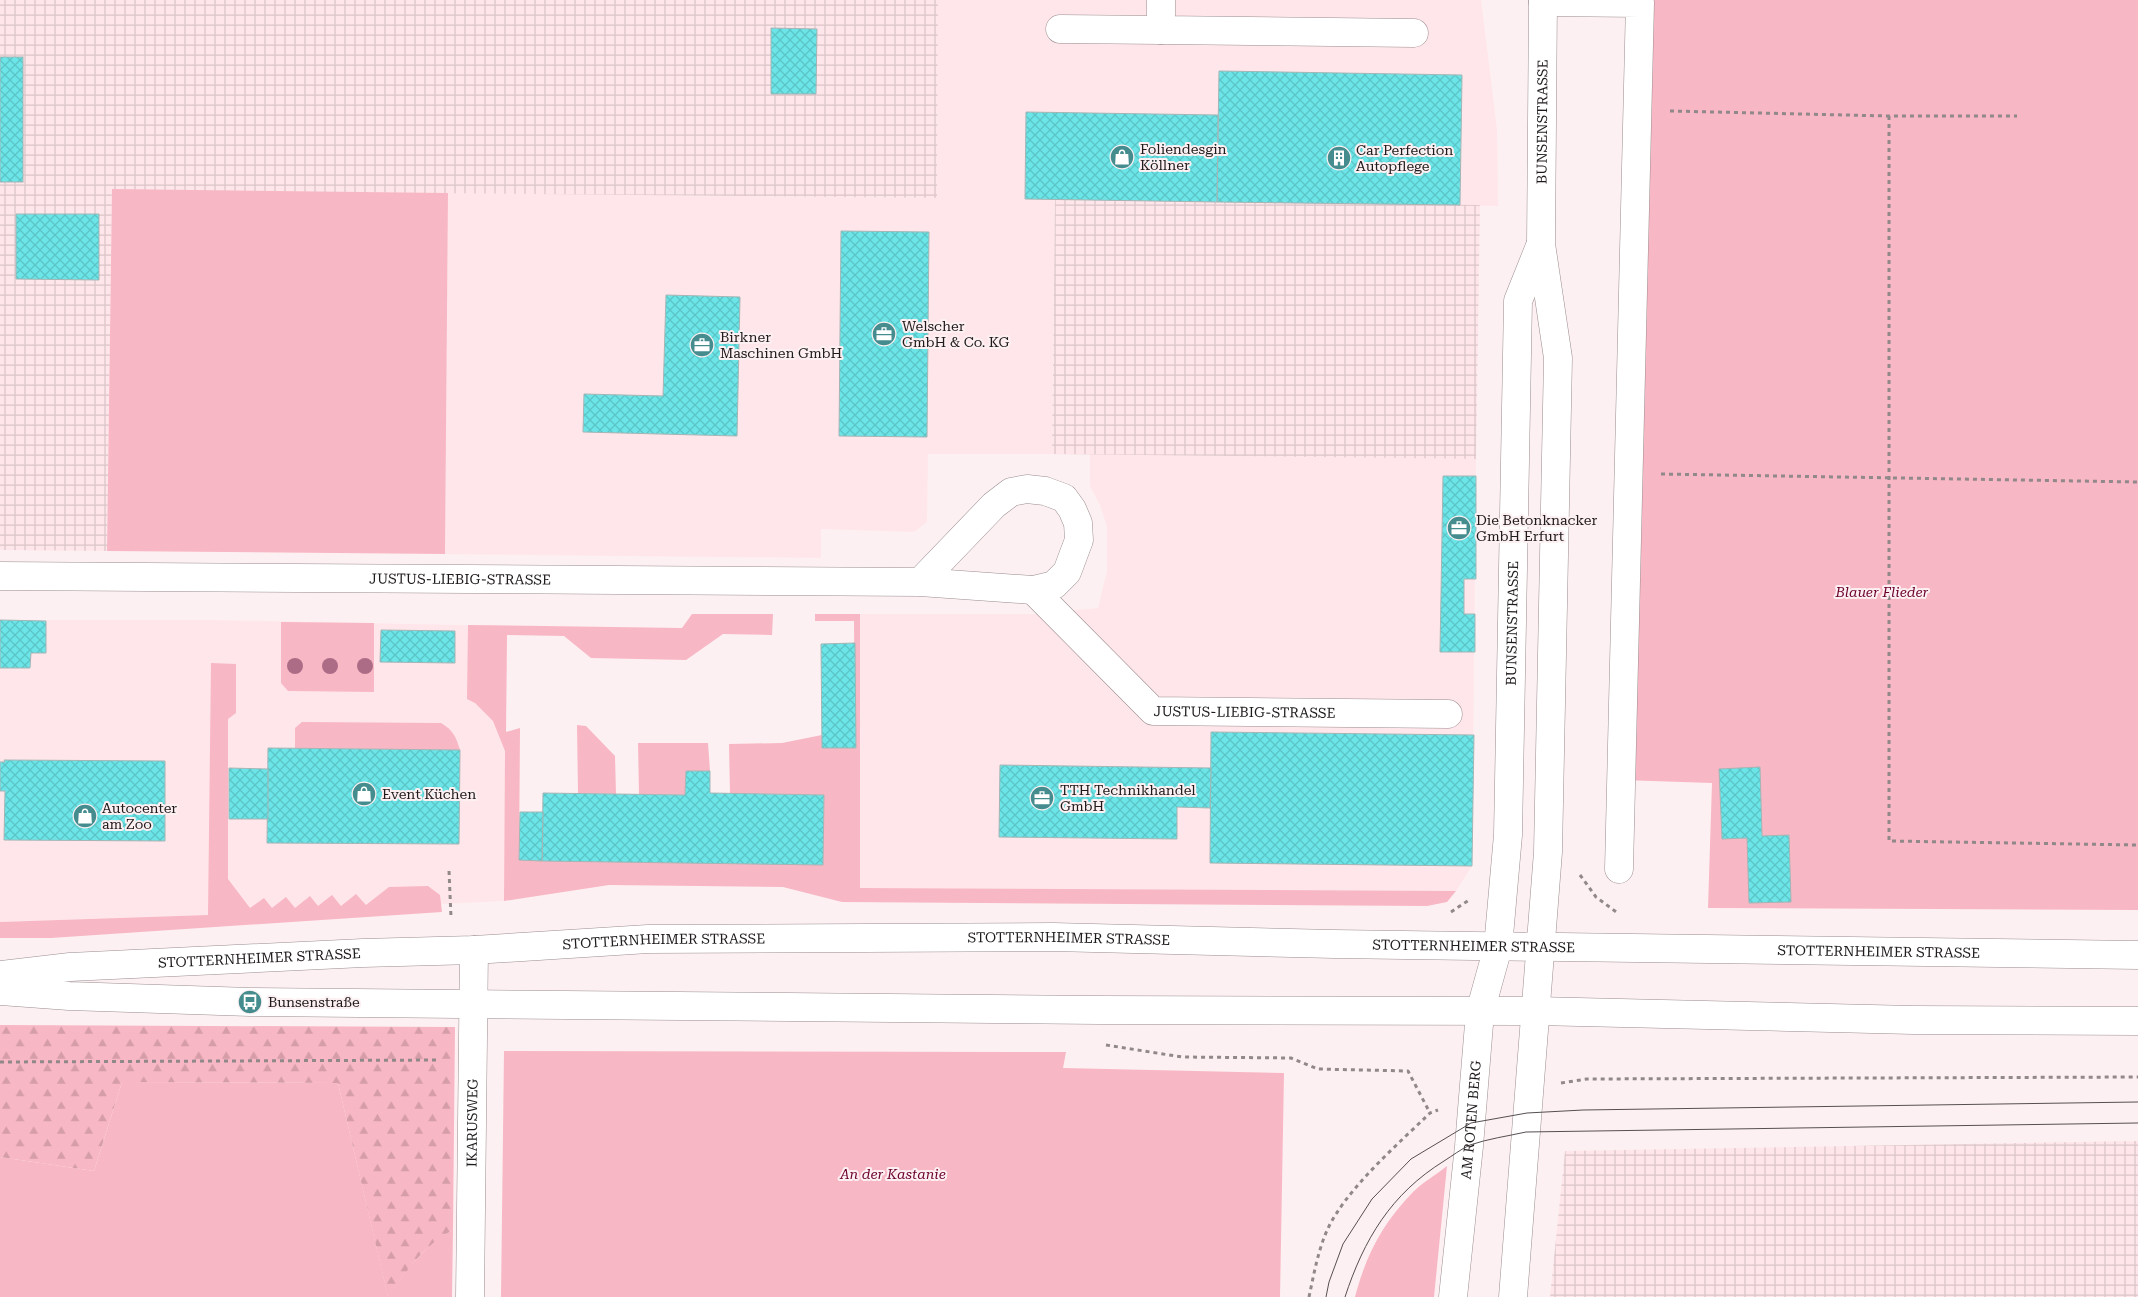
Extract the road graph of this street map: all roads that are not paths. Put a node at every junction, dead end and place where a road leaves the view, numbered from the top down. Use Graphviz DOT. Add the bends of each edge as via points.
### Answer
graph roads {
  1 [pos="1162,0"];
  2 [pos="1543,1"];
  3 [pos="1060,29"];
  4 [pos="1161,30"];
  5 [pos="1414,33"];
  6 [pos="1541,244"];
  7 [pos="0,576"];
  8 [pos="920,582"];
  9 [pos="1033,590"];
  10 [pos="1448,714"];
  11 [pos="1619,869"];
  12 [pos="1498,947"];
  13 [pos="1541,947"];
  14 [pos="474,950"];
  15 [pos="2138,955"];
  16 [pos="0,976"];
  17 [pos="0,991"];
  18 [pos="474,1004"];
  19 [pos="1536,1011"];
  20 [pos="1480,1012"];
  21 [pos="2138,1022"];
  22 [pos="470,1297"];
  23 [pos="1453,1297"];
  24 [pos="1513,1297"];
  1 -- 4 [label="main road"];
  2 -- 6 [label="main road, BUNSENSTRASSE"];
  2 -- 11 [label="main road" via="1640,4"];
  3 -- 4 [label="main road"];
  4 -- 5 [label="main road"];
  6 -- 12 [label="main road, BUNSENSTRASSE" via="1518,302 1508,835"];
  6 -- 13 [label="main road, BUNSENSTRASSE" via="1558,358 1548,852"];
  7 -- 8 [label="main road, JUSTUS-LIEBIG-STRASSE"];
  8 -- 9 [label="main road, JUSTUS-LIEBIG-STRASSE"];
  8 -- 9 [label="main road, JUSTUS-LIEBIG-STRASSE" via="994,504 1011,492 1028,489 1064,498 1078,524 1079,540 1067,572 1054,585"];
  9 -- 10 [label="main road, JUSTUS-LIEBIG-STRASSE" via="1154,711"];
  12 -- 13 [label="main road, STOTTERNHEIMER STRASSE"];
  12 -- 14 [label="main road, STOTTERNHEIMER STRASSE" via="1033,937 648,939"];
  12 -- 20 [label="main road, AM ROTEN BERG"];
  13 -- 15 [label="main road, STOTTERNHEIMER STRASSE"];
  13 -- 19 [label="main road"];
  14 -- 16 [label="main road, STOTTERNHEIMER STRASSE" via="70,967"];
  14 -- 18 [label="main road, IKARUSWEG"];
  17 -- 18 [label="main road" via="231,1001"];
  18 -- 20 [label="main road"];
  18 -- 22 [label="main road, IKARUSWEG"];
  19 -- 20 [label="main road"];
  19 -- 21 [label="main road"];
  19 -- 24 [label="main road"];
  20 -- 23 [label="main road, AM ROTEN BERG"];
}
